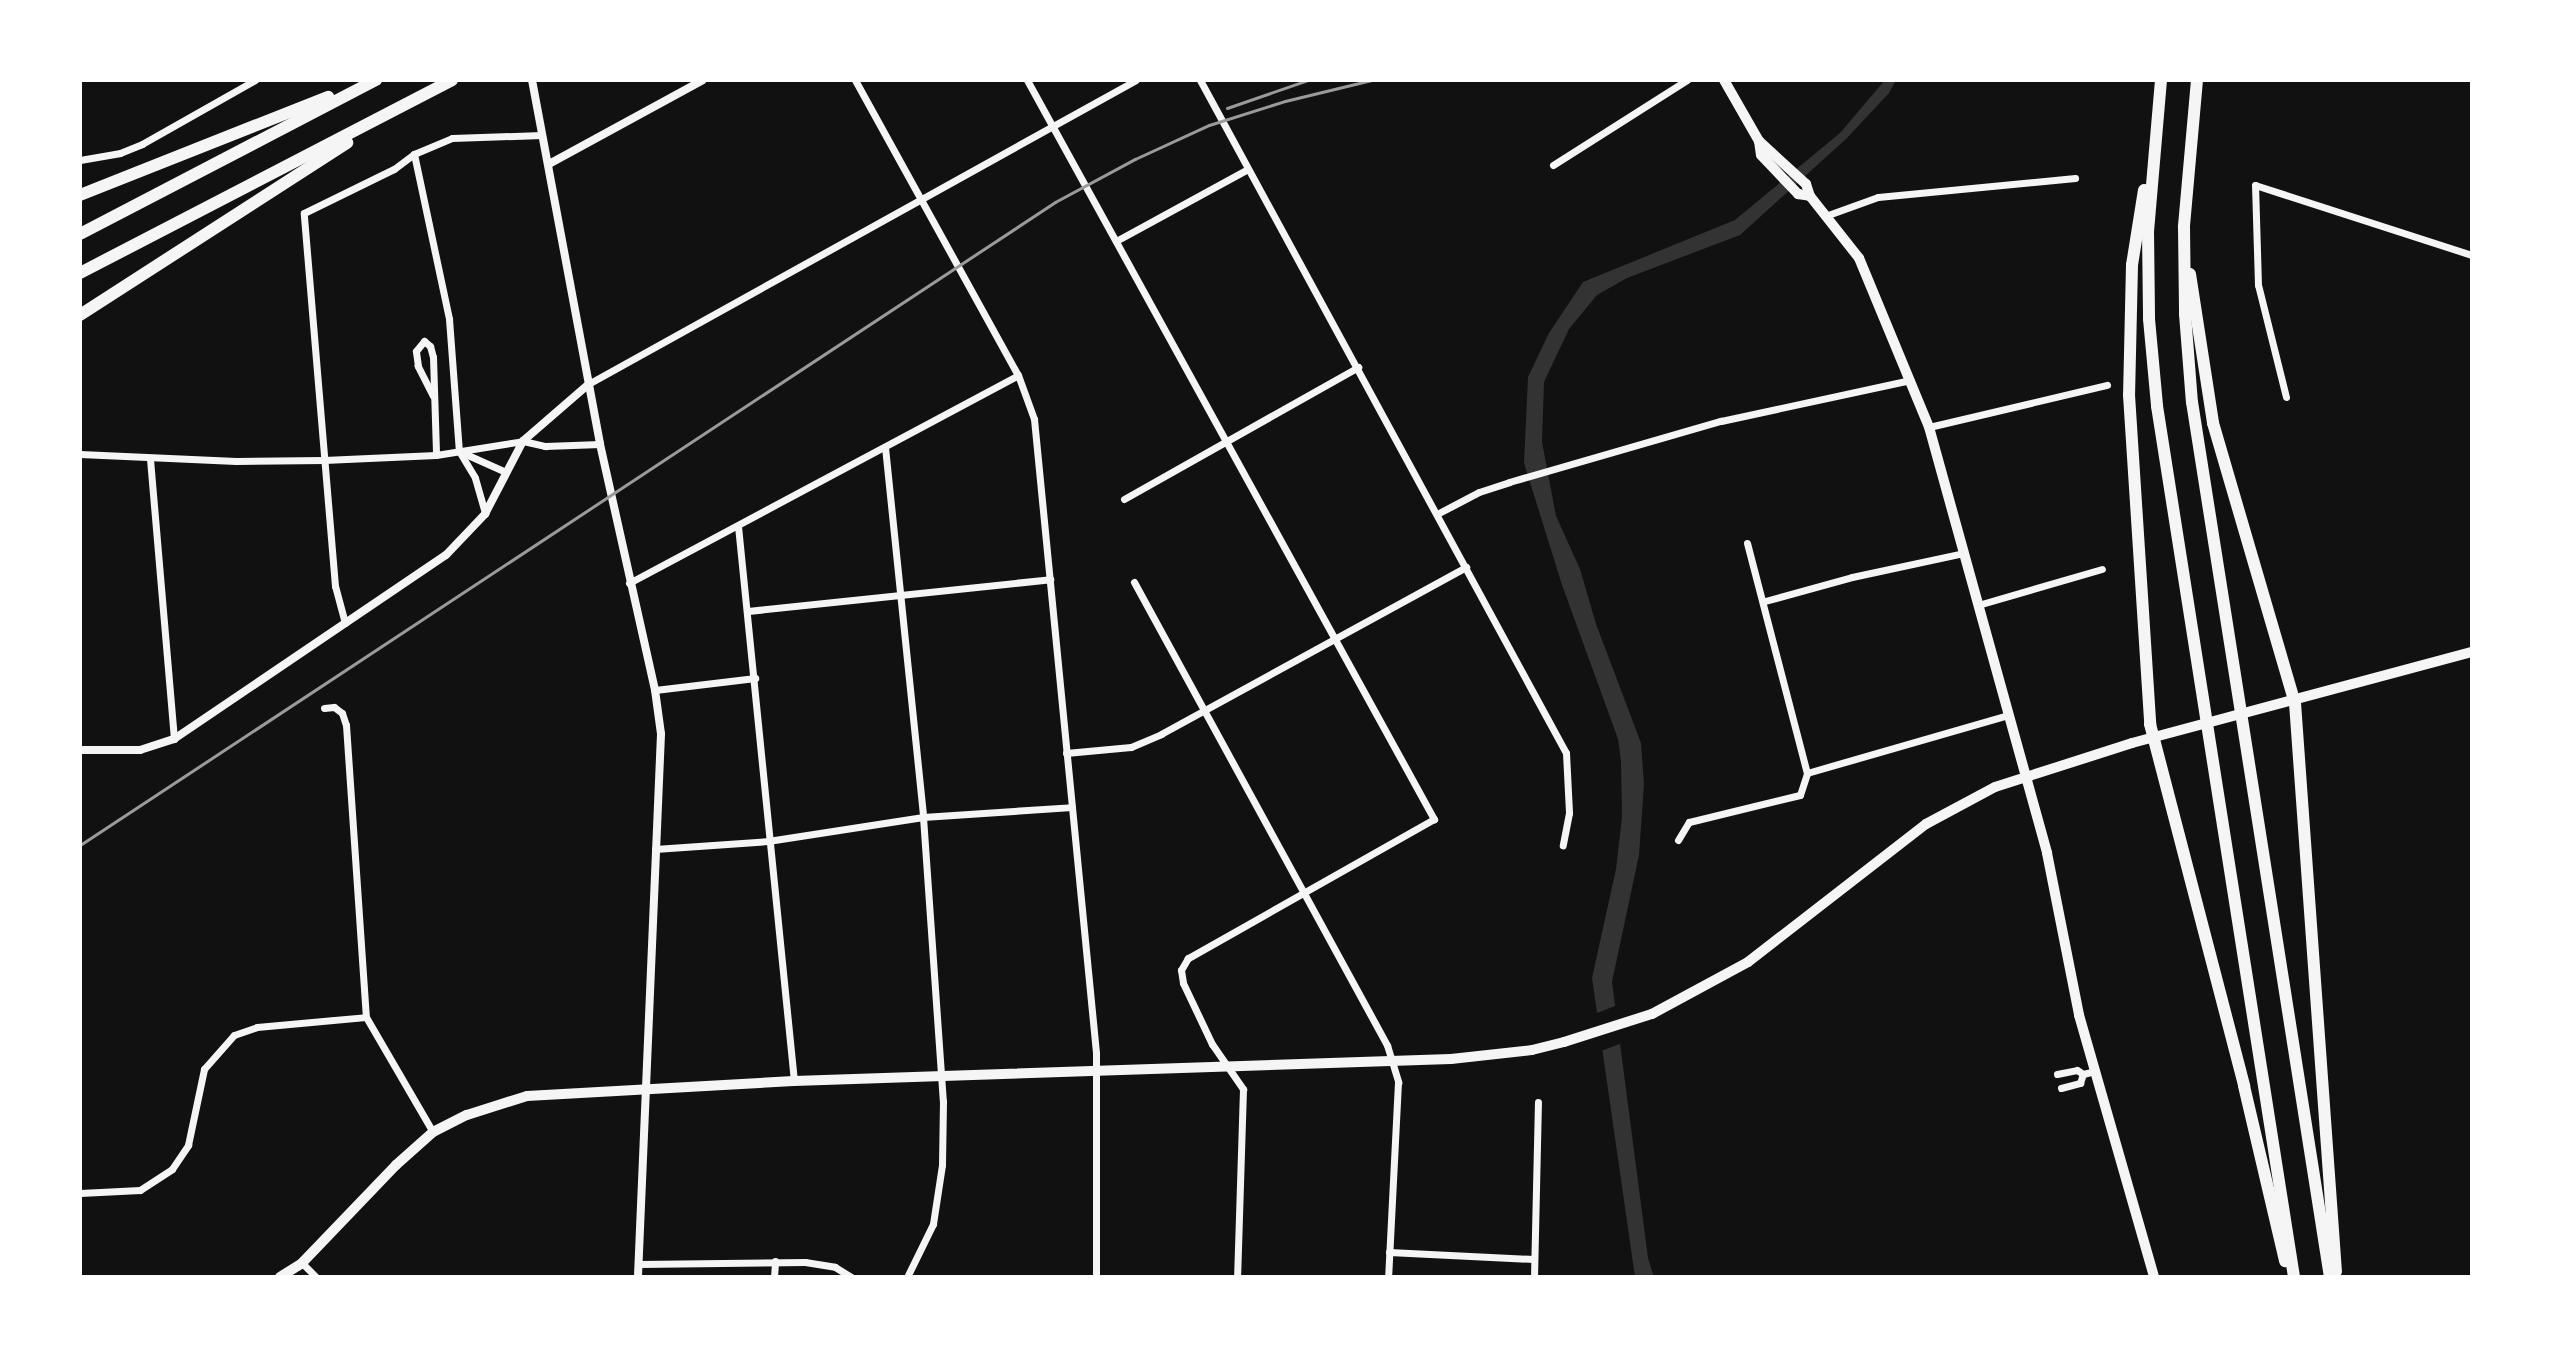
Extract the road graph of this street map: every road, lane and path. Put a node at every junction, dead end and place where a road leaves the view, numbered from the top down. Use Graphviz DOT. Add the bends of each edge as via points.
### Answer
graph roads {
  1 [pos="255,80"];
  2 [pos="374,80"];
  3 [pos="452,80"];
  4 [pos="532,80"];
  5 [pos="855,80"];
  6 [pos="1027,80"];
  7 [pos="1136,80"];
  8 [pos="1200,80"];
  9 [pos="1687,80"];
  10 [pos="1724,80"];
  11 [pos="2161,80"];
  12 [pos="698,81"];
  13 [pos="2196,84"];
  14 [pos="417,99"];
  15 [pos="1052,125"];
  16 [pos="542,135"];
  17 [pos="2152,152"];
  18 [pos="414,154"];
  19 [pos="80,160"];
  20 [pos="549,164"];
  21 [pos="1553,165"];
  22 [pos="1248,169"];
  23 [pos="2075,178"];
  24 [pos="80,195"];
  25 [pos="920,198"];
  26 [pos="1828,215"];
  27 [pos="2184,227"];
  28 [pos="80,234"];
  29 [pos="1116,241"];
  30 [pos="2472,255"];
  31 [pos="80,273"];
  32 [pos="80,315"];
  33 [pos="1358,367"];
  34 [pos="1018,375"];
  35 [pos="1911,380"];
  36 [pos="590,383"];
  37 [pos="2107,385"];
  38 [pos="433,396"];
  39 [pos="2286,397"];
  40 [pos="1929,427"];
  41 [pos="523,441"];
  42 [pos="1226,441"];
  43 [pos="600,444"];
  44 [pos="885,447"];
  45 [pos="459,451"];
  46 [pos="80,454"];
  47 [pos="436,455"];
  48 [pos="150,459"];
  49 [pos="324,460"];
  50 [pos="506,472"];
  51 [pos="1124,499"];
  52 [pos="485,514"];
  53 [pos="1437,514"];
  54 [pos="738,526"];
  55 [pos="1747,543"];
  56 [pos="1964,553"];
  57 [pos="1466,567"];
  58 [pos="2102,569"];
  59 [pos="1050,579"];
  60 [pos="1134,582"];
  61 [pos="629,583"];
  62 [pos="900,594"];
  63 [pos="1765,601"];
  64 [pos="1978,605"];
  65 [pos="748,611"];
  66 [pos="345,623"];
  67 [pos="1335,640"];
  68 [pos="2472,652"];
  69 [pos="755,678"];
  70 [pos="655,690"];
  71 [pos="2294,698"];
  72 [pos="324,708"];
  73 [pos="1203,712"];
  74 [pos="2008,715"];
  75 [pos="2152,737"];
  76 [pos="174,739"];
  77 [pos="80,750"];
  78 [pos="1066,753"];
  79 [pos="1807,773"];
  80 [pos="2025,776"];
  81 [pos="1072,807"];
  82 [pos="923,817"];
  83 [pos="1678,840"];
  84 [pos="768,841"];
  85 [pos="1563,845"];
  86 [pos="655,849"];
  87 [pos="1303,894"];
  88 [pos="366,1017"];
  89 [pos="1392,1060"];
  90 [pos="1229,1066"];
  91 [pos="2095,1071"];
  92 [pos="1097,1073"];
  93 [pos="2057,1074"];
  94 [pos="2083,1074"];
  95 [pos="942,1078"];
  96 [pos="794,1081"];
  97 [pos="2061,1088"];
  98 [pos="648,1089"];
  99 [pos="1538,1102"];
  100 [pos="433,1132"];
  101 [pos="80,1193"];
  102 [pos="1389,1252"];
  103 [pos="1534,1259"];
  104 [pos="775,1261"];
  105 [pos="302,1263"];
  106 [pos="639,1264"];
  107 [pos="280,1277"];
  108 [pos="316,1277"];
  109 [pos="638,1277"];
  110 [pos="774,1277"];
  111 [pos="851,1277"];
  112 [pos="907,1277"];
  113 [pos="1096,1277"];
  114 [pos="1237,1277"];
  115 [pos="1388,1277"];
  116 [pos="1534,1277"];
  117 [pos="2154,1277"];
  118 [pos="2292,1277"];
  119 [pos="2330,1277"];
  120 [pos="2337,1277"];
  1 -- 19 [label="street" via="142,144"];
  2 -- 24 [label="highway"];
  2 -- 28 [label="highway"];
  3 -- 14 [label="highway"];
  4 -- 16 [label="street"];
  5 -- 25 [label="street"];
  6 -- 15 [label="street"];
  7 -- 15 [label="street"];
  8 -- 22 [label="street"];
  9 -- 21 [label="street"];
  10 -- 26 [label="main road" via="1759,141 1806,184"];
  11 -- 17 [label="highway"];
  12 -- 20 [label="street"];
  13 -- 27 [label="highway"];
  14 -- 31 [label="highway"];
  14 -- 32 [label="highway"];
  15 -- 25 [label="street"];
  15 -- 29 [label="street"];
  16 -- 18 [label="street" via="452,138"];
  16 -- 20 [label="street"];
  17 -- 75 [label="highway" via="2132,265 2128,357"];
  17 -- 118 [label="highway" via="2148,260 2154,376"];
  18 -- 45 [label="street" via="449,319"];
  18 -- 49 [label="street" via="304,213"];
  20 -- 36 [label="street"];
  22 -- 29 [label="street"];
  22 -- 33 [label="street"];
  23 -- 26 [label="street" via="1878,197"];
  25 -- 34 [label="street"];
  25 -- 36 [label="street"];
  26 -- 35 [label="main road" via="1868,274"];
  27 -- 71 [label="highway" via="2213,423"];
  27 -- 119 [label="highway" via="2192,402"];
  29 -- 42 [label="street"];
  30 -- 39 [label="street" via="2255,185 2258,285"];
  33 -- 42 [label="street"];
  33 -- 53 [label="street"];
  34 -- 44 [label="street"];
  34 -- 59 [label="street" via="1034,419"];
  35 -- 40 [label="main road"];
  35 -- 53 [label="street" via="1721,421 1509,482"];
  36 -- 41 [label="street"];
  36 -- 43 [label="street"];
  37 -- 40 [label="street"];
  38 -- 38 [label="street" via="418,366 416,351 424,341 433,357"];
  38 -- 47 [label="street"];
  40 -- 56 [label="main road"];
  41 -- 43 [label="street" via="545,446"];
  41 -- 45 [label="street"];
  41 -- 50 [label="street"];
  42 -- 51 [label="street"];
  42 -- 67 [label="street"];
  43 -- 61 [label="street"];
  44 -- 54 [label="street"];
  44 -- 62 [label="street"];
  45 -- 47 [label="street"];
  45 -- 50 [label="street"];
  45 -- 52 [label="street" via="475,478"];
  46 -- 48 [label="street"];
  47 -- 49 [label="street"];
  48 -- 49 [label="street"];
  48 -- 76 [label="street"];
  49 -- 66 [label="street" via="335,586"];
  50 -- 52 [label="street"];
  52 -- 66 [label="street" via="446,555"];
  53 -- 57 [label="street"];
  54 -- 61 [label="street"];
  54 -- 65 [label="street"];
  55 -- 63 [label="street"];
  56 -- 63 [label="street"];
  56 -- 64 [label="main road"];
  57 -- 67 [label="street"];
  57 -- 85 [label="street" via="1566,753 1569,813"];
  58 -- 64 [label="street"];
  59 -- 62 [label="street"];
  59 -- 78 [label="street"];
  60 -- 73 [label="street"];
  61 -- 70 [label="street"];
  62 -- 65 [label="street"];
  62 -- 82 [label="street"];
  63 -- 79 [label="street"];
  64 -- 74 [label="main road"];
  65 -- 69 [label="street"];
  66 -- 76 [label="street"];
  67 -- 73 [label="street"];
  67 -- 87 [label="street" via="1434,819"];
  68 -- 71 [label="main road"];
  69 -- 70 [label="street"];
  69 -- 84 [label="street"];
  70 -- 86 [label="street" via="661,734"];
  71 -- 75 [label="main road"];
  71 -- 120 [label="highway"];
  72 -- 88 [label="street" via="342,713 346,725"];
  73 -- 78 [label="street" via="1131,747"];
  73 -- 87 [label="street"];
  74 -- 79 [label="street"];
  74 -- 80 [label="main road"];
  75 -- 80 [label="main road"];
  75 -- 118 [label="highway"];
  76 -- 77 [label="street" via="140,750"];
  78 -- 81 [label="street"];
  79 -- 83 [label="street" via="1800,795 1689,822"];
  80 -- 89 [label="main road" via="1970,798 1926,824 1748,962 1652,1014 1564,1042 1492,1056"];
  80 -- 91 [label="main road"];
  81 -- 82 [label="street"];
  81 -- 92 [label="street"];
  82 -- 84 [label="street"];
  82 -- 95 [label="street"];
  84 -- 86 [label="street"];
  84 -- 96 [label="street"];
  86 -- 98 [label="street"];
  87 -- 89 [label="street"];
  87 -- 90 [label="street" via="1188,958 1181,970 1212,1044"];
  88 -- 100 [label="street"];
  88 -- 101 [label="street" via="257,1027 234,1035 204,1069 188,1145 172,1169 140,1190"];
  89 -- 90 [label="main road"];
  89 -- 102 [label="street" via="1398,1082"];
  90 -- 92 [label="main road"];
  90 -- 114 [label="street" via="1243,1089"];
  91 -- 94 [label="street"];
  91 -- 117 [label="main road"];
  92 -- 95 [label="main road"];
  92 -- 113 [label="street"];
  93 -- 94 [label="street"];
  94 -- 97 [label="street" via="2080,1083"];
  95 -- 96 [label="main road"];
  95 -- 112 [label="street" via="942,1165 933,1224"];
  96 -- 98 [label="main road"];
  98 -- 100 [label="main road" via="527,1096"];
  98 -- 106 [label="street"];
  99 -- 103 [label="street"];
  100 -- 105 [label="main road"];
  102 -- 103 [label="street"];
  102 -- 115 [label="street"];
  103 -- 116 [label="street"];
  104 -- 106 [label="street"];
  104 -- 110 [label="street"];
  104 -- 111 [label="street" via="835,1267"];
  105 -- 107 [label="main road"];
  105 -- 108 [label="street"];
  106 -- 109 [label="street"];
}
